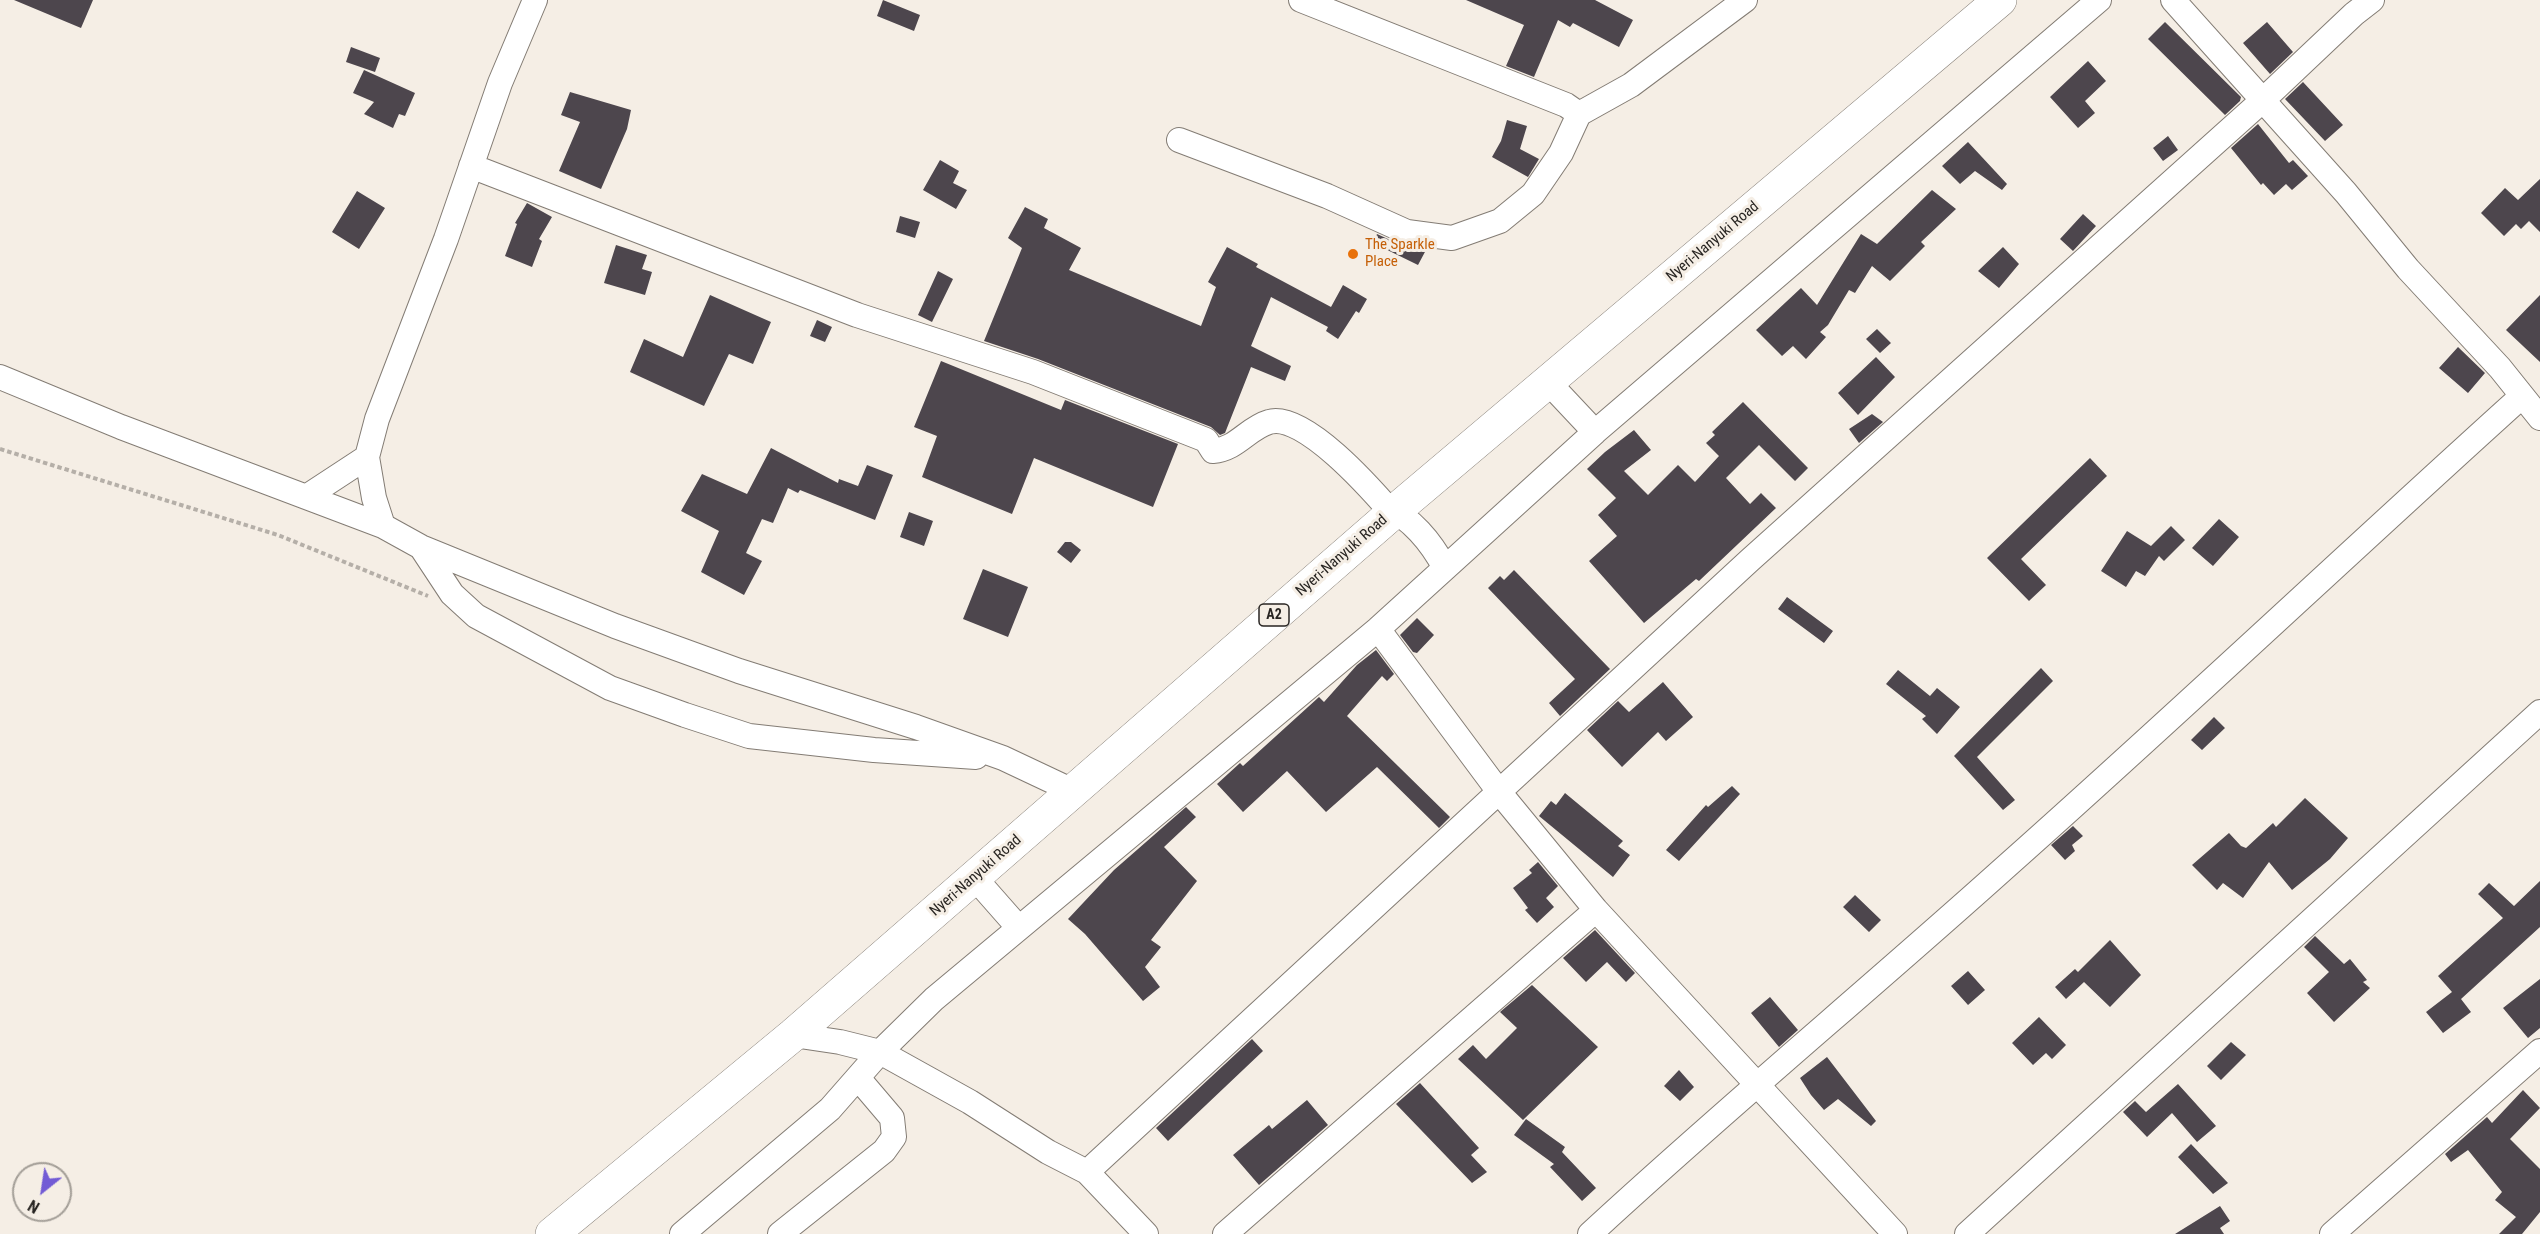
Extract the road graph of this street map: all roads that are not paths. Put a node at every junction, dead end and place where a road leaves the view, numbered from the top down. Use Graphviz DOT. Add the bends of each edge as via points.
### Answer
graph roads {
  1 [pos="535,0"];
  2 [pos="1301,0"];
  3 [pos="1745,0"];
  4 [pos="2000,0"];
  5 [pos="2099,0"];
  6 [pos="2173,0"];
  7 [pos="2372,0"];
  8 [pos="2263,100"];
  9 [pos="1579,114"];
  10 [pos="1179,140"];
  11 [pos="471,166"];
  12 [pos="0,377"];
  13 [pos="1548,382"];
  14 [pos="2521,397"];
  15 [pos="2540,418"];
  16 [pos="1595,432"];
  17 [pos="367,458"];
  18 [pos="306,497"];
  19 [pos="1391,509"];
  20 [pos="383,526"];
  21 [pos="421,547"];
  22 [pos="1445,568"];
  23 [pos="1378,629"];
  24 [pos="2540,712"];
  25 [pos="1003,758"];
  26 [pos="1073,791"];
  27 [pos="1500,793"];
  28 [pos="974,878"];
  29 [pos="1596,910"];
  30 [pos="1018,927"];
  31 [pos="793,1035"];
  32 [pos="2540,1051"];
  33 [pos="880,1052"];
  34 [pos="858,1078"];
  35 [pos="1757,1084"];
  36 [pos="1087,1172"];
  37 [pos="552,1234"];
  38 [pos="682,1234"];
  39 [pos="780,1234"];
  40 [pos="1146,1234"];
  41 [pos="1225,1234"];
  42 [pos="1590,1234"];
  43 [pos="1895,1234"];
  44 [pos="1967,1234"];
  45 [pos="2332,1234"];
  1 -- 11 [label="street"];
  2 -- 9 [label="street" via="1566,105"];
  3 -- 9 [label="street" via="1631,85"];
  4 -- 13 [label="highway, Nyeri-Nanyuki Road / A2"];
  5 -- 16 [label="street"];
  6 -- 8 [label="street"];
  7 -- 8 [label="street"];
  8 -- 14 [label="street" via="2408,269 2500,368"];
  8 -- 27 [label="street" via="1785,528"];
  9 -- 10 [label="street" via="1561,153 1533,194 1500,221 1452,238 1407,232 1327,196"];
  11 -- 17 [label="street" via="377,419"];
  11 -- 19 [label="street" via="857,315 1034,372 1206,440 1213,451 1237,444 1265,423 1281,421 1339,457"];
  12 -- 18 [label="street"];
  13 -- 16 [label="street"];
  13 -- 19 [label="highway, Nyeri-Nanyuki Road / A2"];
  14 -- 15 [label="street"];
  14 -- 35 [label="street" via="1995,876"];
  16 -- 22 [label="street"];
  17 -- 18 [label="street"];
  17 -- 20 [label="street"];
  18 -- 20 [label="street"];
  19 -- 22 [label="street" via="1432,544"];
  19 -- 26 [label="highway, Nyeri-Nanyuki Road / A2"];
  20 -- 21 [label="street"];
  21 -- 25 [label="street" via="665,645"];
  21 -- 25 [label="street" via="452,594 476,616 610,688 685,716 750,736 874,750"];
  22 -- 23 [label="street"];
  23 -- 27 [label="street"];
  23 -- 30 [label="street"];
  24 -- 44 [label="street"];
  25 -- 26 [label="street"];
  26 -- 28 [label="highway, Nyeri-Nanyuki Road / A2"];
  27 -- 29 [label="street"];
  27 -- 36 [label="street"];
  28 -- 30 [label="street"];
  28 -- 31 [label="highway, Nyeri-Nanyuki Road / A2"];
  29 -- 35 [label="street"];
  29 -- 41 [label="street"];
  30 -- 33 [label="street" via="934,999"];
  31 -- 33 [label="street"];
  31 -- 37 [label="highway, Nyeri-Nanyuki Road / A2"];
  32 -- 45 [label="street"];
  33 -- 34 [label="street"];
  33 -- 36 [label="street"];
  34 -- 38 [label="street" via="830,1109"];
  34 -- 39 [label="street" via="892,1118 894,1137 884,1151"];
  35 -- 42 [label="street"];
  35 -- 43 [label="street"];
  36 -- 40 [label="street"];
}
